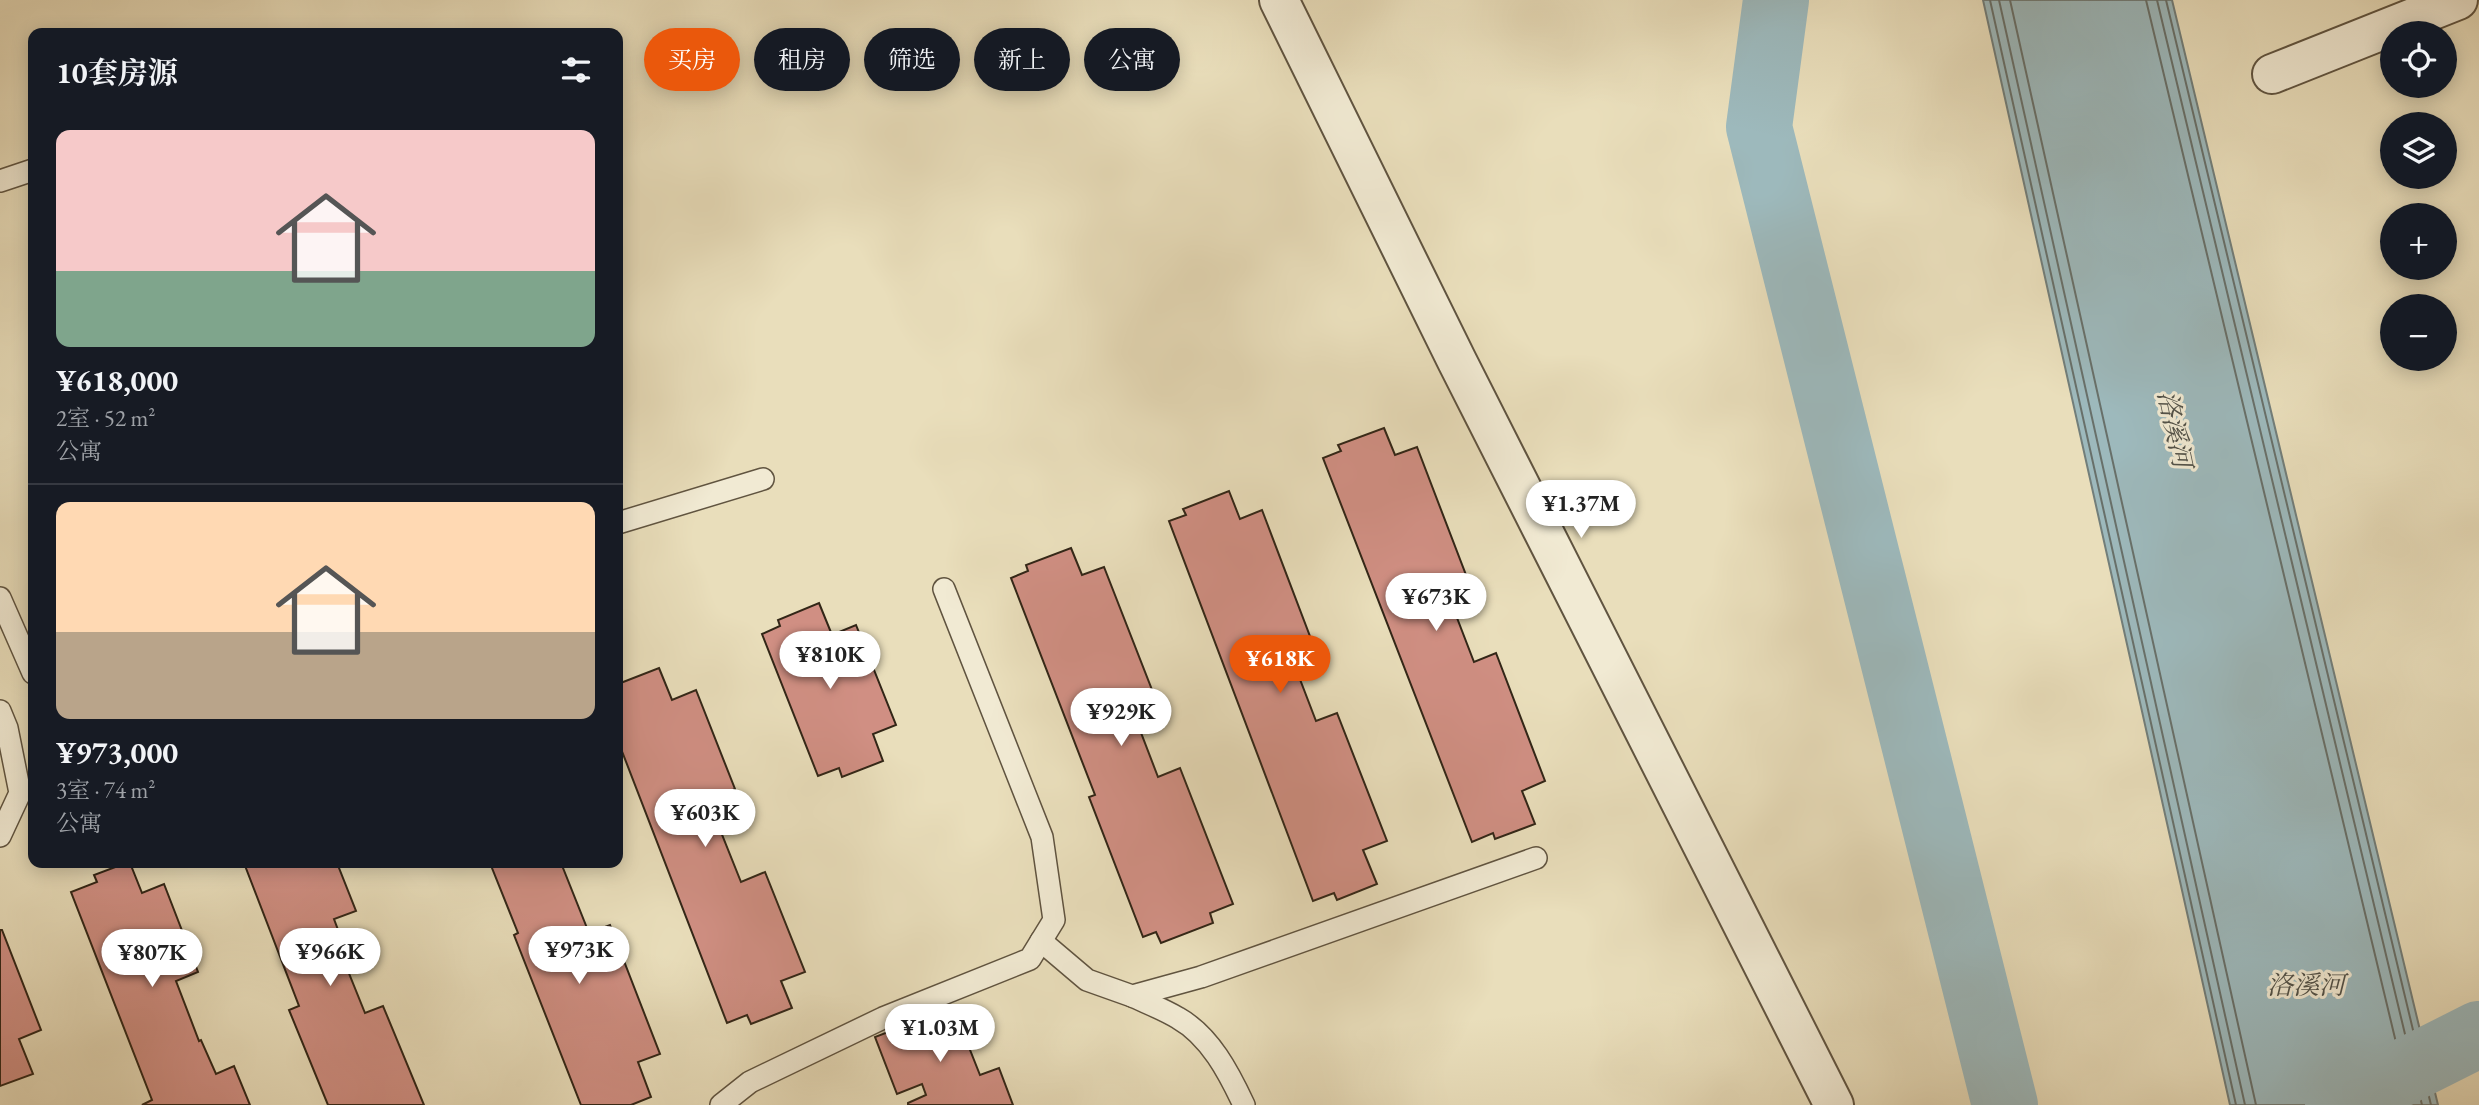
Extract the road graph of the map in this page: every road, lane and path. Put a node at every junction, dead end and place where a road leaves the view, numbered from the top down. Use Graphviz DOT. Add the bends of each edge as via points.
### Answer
graph roads {
  1 [pos="1279,0"];
  2 [pos="2458,0"];
  3 [pos="2272,74"];
  4 [pos="28,172"];
  5 [pos="0,181"];
  6 [pos="763,479"];
  7 [pos="623,521"];
  8 [pos="944,589"];
  9 [pos="0,598"];
  10 [pos="28,662"];
  11 [pos="0,711"];
  12 [pos="0,836"];
  13 [pos="1536,858"];
  14 [pos="1041,942"];
  15 [pos="1132,996"];
  16 [pos="721,1105"];
  17 [pos="1244,1105"];
  18 [pos="1834,1105"];
  1 -- 18 [label="street"];
  2 -- 3 [label="street"];
  4 -- 5 [label="lane"];
  6 -- 7 [label="lane"];
  8 -- 14 [label="lane" via="1042,837 1054,920"];
  9 -- 10 [label="lane"];
  11 -- 12 [label="lane" via="20,793"];
  13 -- 15 [label="lane" via="1201,978"];
  14 -- 15 [label="lane" via="1087,980"];
  14 -- 16 [label="lane" via="1030,959 883,1018 750,1082"];
  15 -- 17 [label="lane" via="1180,1019 1209,1044"];
}
